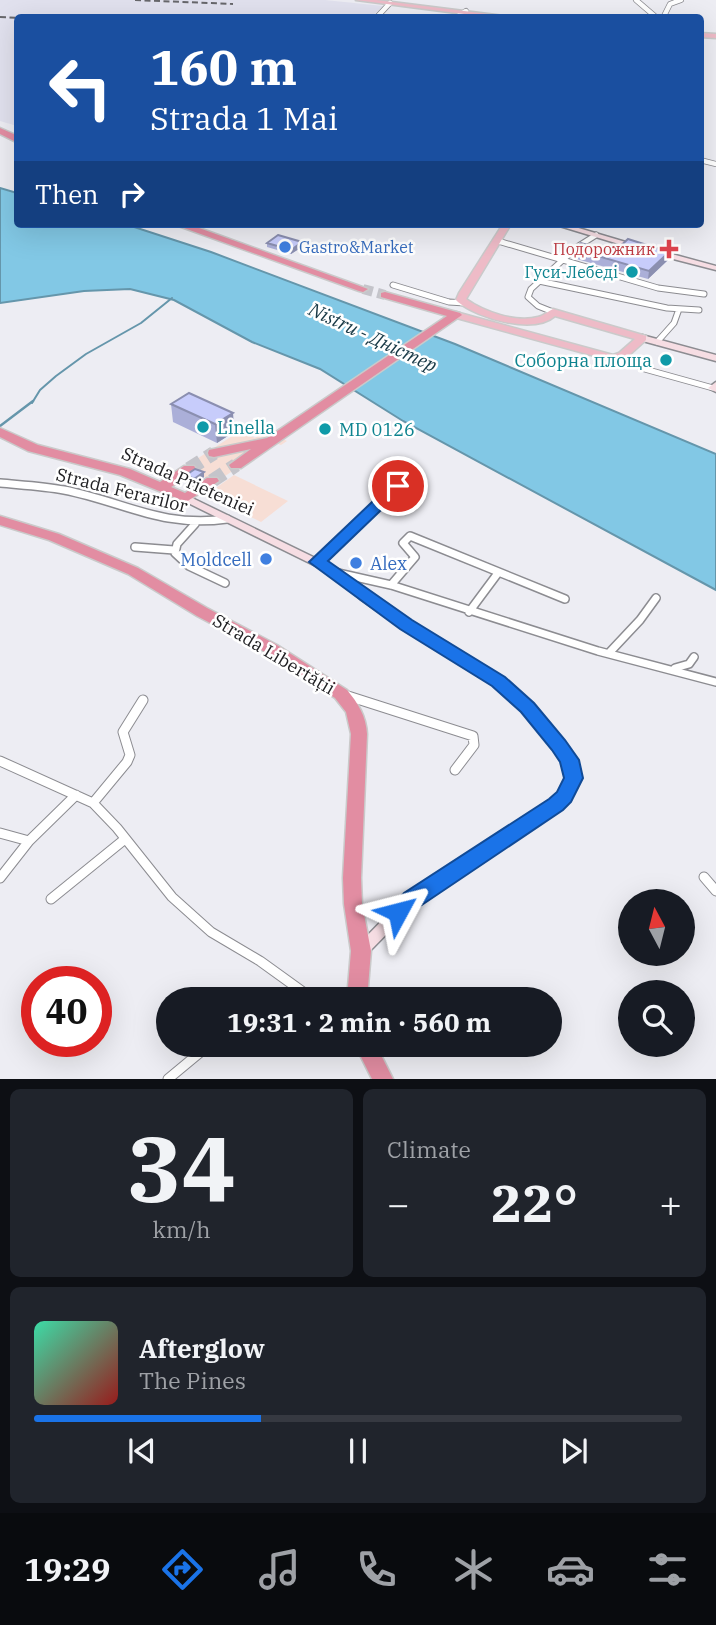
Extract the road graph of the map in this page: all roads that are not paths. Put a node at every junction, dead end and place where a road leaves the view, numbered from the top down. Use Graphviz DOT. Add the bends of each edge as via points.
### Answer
graph roads {
  1 [pos="359,0"];
  2 [pos="636,0"];
  3 [pos="681,0"];
  4 [pos="390,3"];
  5 [pos="466,12"];
  6 [pos="380,14"];
  7 [pos="462,14"];
  8 [pos="483,14"];
  9 [pos="653,14"];
  10 [pos="665,14"];
  11 [pos="189,228"];
  12 [pos="505,228"];
  13 [pos="509,228"];
  14 [pos="571,228"];
  15 [pos="596,235"];
  16 [pos="500,242"];
  17 [pos="563,261"];
  18 [pos="716,268"];
  19 [pos="539,281"];
  20 [pos="393,285"];
  21 [pos="363,289"];
  22 [pos="705,294"];
  23 [pos="385,295"];
  24 [pos="465,303"];
  25 [pos="679,309"];
  26 [pos="699,310"];
  27 [pos="553,312"];
  28 [pos="456,316"];
  29 [pos="642,338"];
  30 [pos="657,342"];
  31 [pos="716,358"];
  32 [pos="641,368"];
  33 [pos="715,387"];
  34 [pos="0,432"];
  35 [pos="274,440"];
  36 [pos="214,453"];
  37 [pos="236,465"];
  38 [pos="190,469"];
  39 [pos="212,481"];
  40 [pos="0,483"];
  41 [pos="163,486"];
  42 [pos="398,486"];
  43 [pos="186,498"];
  44 [pos="227,519"];
  45 [pos="0,520"];
  46 [pos="195,524"];
  47 [pos="135,547"];
  48 [pos="174,550"];
  49 [pos="317,562"];
  50 [pos="338,573"];
  51 [pos="498,573"];
  52 [pos="225,583"];
  53 [pos="391,585"];
  54 [pos="656,598"];
  55 [pos="565,599"];
  56 [pos="469,612"];
  57 [pos="619,641"];
  58 [pos="609,653"];
  59 [pos="694,657"];
  60 [pos="641,661"];
  61 [pos="664,667"];
  62 [pos="716,682"];
  63 [pos="341,694"];
  64 [pos="142,700"];
  65 [pos="0,761"];
  66 [pos="455,770"];
  67 [pos="76,795"];
  68 [pos="93,803"];
  69 [pos="0,833"];
  70 [pos="125,839"];
  71 [pos="29,841"];
  72 [pos="0,877"];
  73 [pos="704,877"];
  74 [pos="716,891"];
  75 [pos="51,899"];
  76 [pos="361,951"];
  77 [pos="294,987"];
  78 [pos="358,987"];
  79 [pos="195,1057"];
  80 [pos="371,1057"];
  81 [pos="168,1079"];
  82 [pos="383,1079"];
  1 -- 4 [label="main road"];
  2 -- 9 [label="street"];
  3 -- 10 [label="street" via="670,4"];
  4 -- 5 [label="main road"];
  4 -- 6 [label="street"];
  5 -- 7 [label="street"];
  5 -- 8 [label="main road"];
  11 -- 21 [label="highway"];
  12 -- 16 [label="main road"];
  13 -- 16 [label="main road"];
  14 -- 15 [label="street"];
  15 -- 17 [label="street"];
  15 -- 18 [label="street"];
  16 -- 17 [label="street"];
  16 -- 24 [label="main road"];
  17 -- 19 [label="street"];
  17 -- 22 [label="street" via="658,289"];
  19 -- 25 [label="street"];
  19 -- 27 [label="street" via="528,297"];
  20 -- 24 [label="street"];
  23 -- 28 [label="highway"];
  24 -- 27 [label="main road" via="479,311 523,320 545,319"];
  25 -- 26 [label="street"];
  25 -- 30 [label="street"];
  27 -- 29 [label="main road"];
  28 -- 29 [label="main road" via="606,357 618,357"];
  28 -- 35 [label="highway"];
  29 -- 30 [label="street"];
  30 -- 31 [label="street"];
  32 -- 33 [label="street"];
  34 -- 41 [label="highway, Strada Prieteniei" via="33,448 114,468"];
  35 -- 36 [label="highway"];
  35 -- 37 [label="highway"];
  38 -- 41 [label="highway"];
  39 -- 43 [label="highway"];
  40 -- 46 [label="street, Strada Ferarilor" via="64,491 146,516"];
  41 -- 43 [label="highway, Strada Prieteniei"];
  42 -- 49 [label="street"];
  43 -- 44 [label="street, Strada Prieteniei"];
  44 -- 46 [label="street, Strada Ferarilor"];
  44 -- 49 [label="street, Strada Prieteniei"];
  45 -- 63 [label="highway, Strada Libertății" via="134,571"];
  46 -- 48 [label="street, Strada Ferarilor"];
  47 -- 48 [label="street"];
  48 -- 52 [label="street" via="189,566"];
  49 -- 50 [label="street, Strada Prieteniei"];
  50 -- 53 [label="street, Strada Prieteniei"];
  50 -- 76 [label="street" via="386,611 505,686 559,745 574,778 556,805 412,899"];
  51 -- 53 [label="street" via="410,536 403,543 415,557"];
  51 -- 55 [label="street"];
  51 -- 56 [label="street"];
  53 -- 56 [label="street, Strada Prieteniei"];
  54 -- 57 [label="street"];
  56 -- 58 [label="street, Strada Prieteniei"];
  57 -- 58 [label="street"];
  57 -- 60 [label="street, Strada Prieteniei" via="623,650"];
  58 -- 60 [label="street, Strada Prieteniei"];
  59 -- 61 [label="street" via="683,667"];
  60 -- 61 [label="street, Strada Prieteniei"];
  61 -- 62 [label="street, Strada Prieteniei"];
  63 -- 66 [label="street" via="472,736 474,745"];
  63 -- 76 [label="highway, Strada Libertății" via="359,725 352,891"];
  64 -- 68 [label="street" via="123,732 130,755"];
  65 -- 67 [label="street"];
  67 -- 68 [label="street"];
  67 -- 71 [label="street"];
  68 -- 70 [label="street"];
  69 -- 71 [label="street"];
  70 -- 75 [label="street"];
  70 -- 77 [label="street" via="183,910"];
  71 -- 72 [label="street"];
  73 -- 74 [label="street"];
  76 -- 78 [label="highway, Strada Libertății"];
  79 -- 81 [label="street"];
  80 -- 82 [label="highway"];
}
